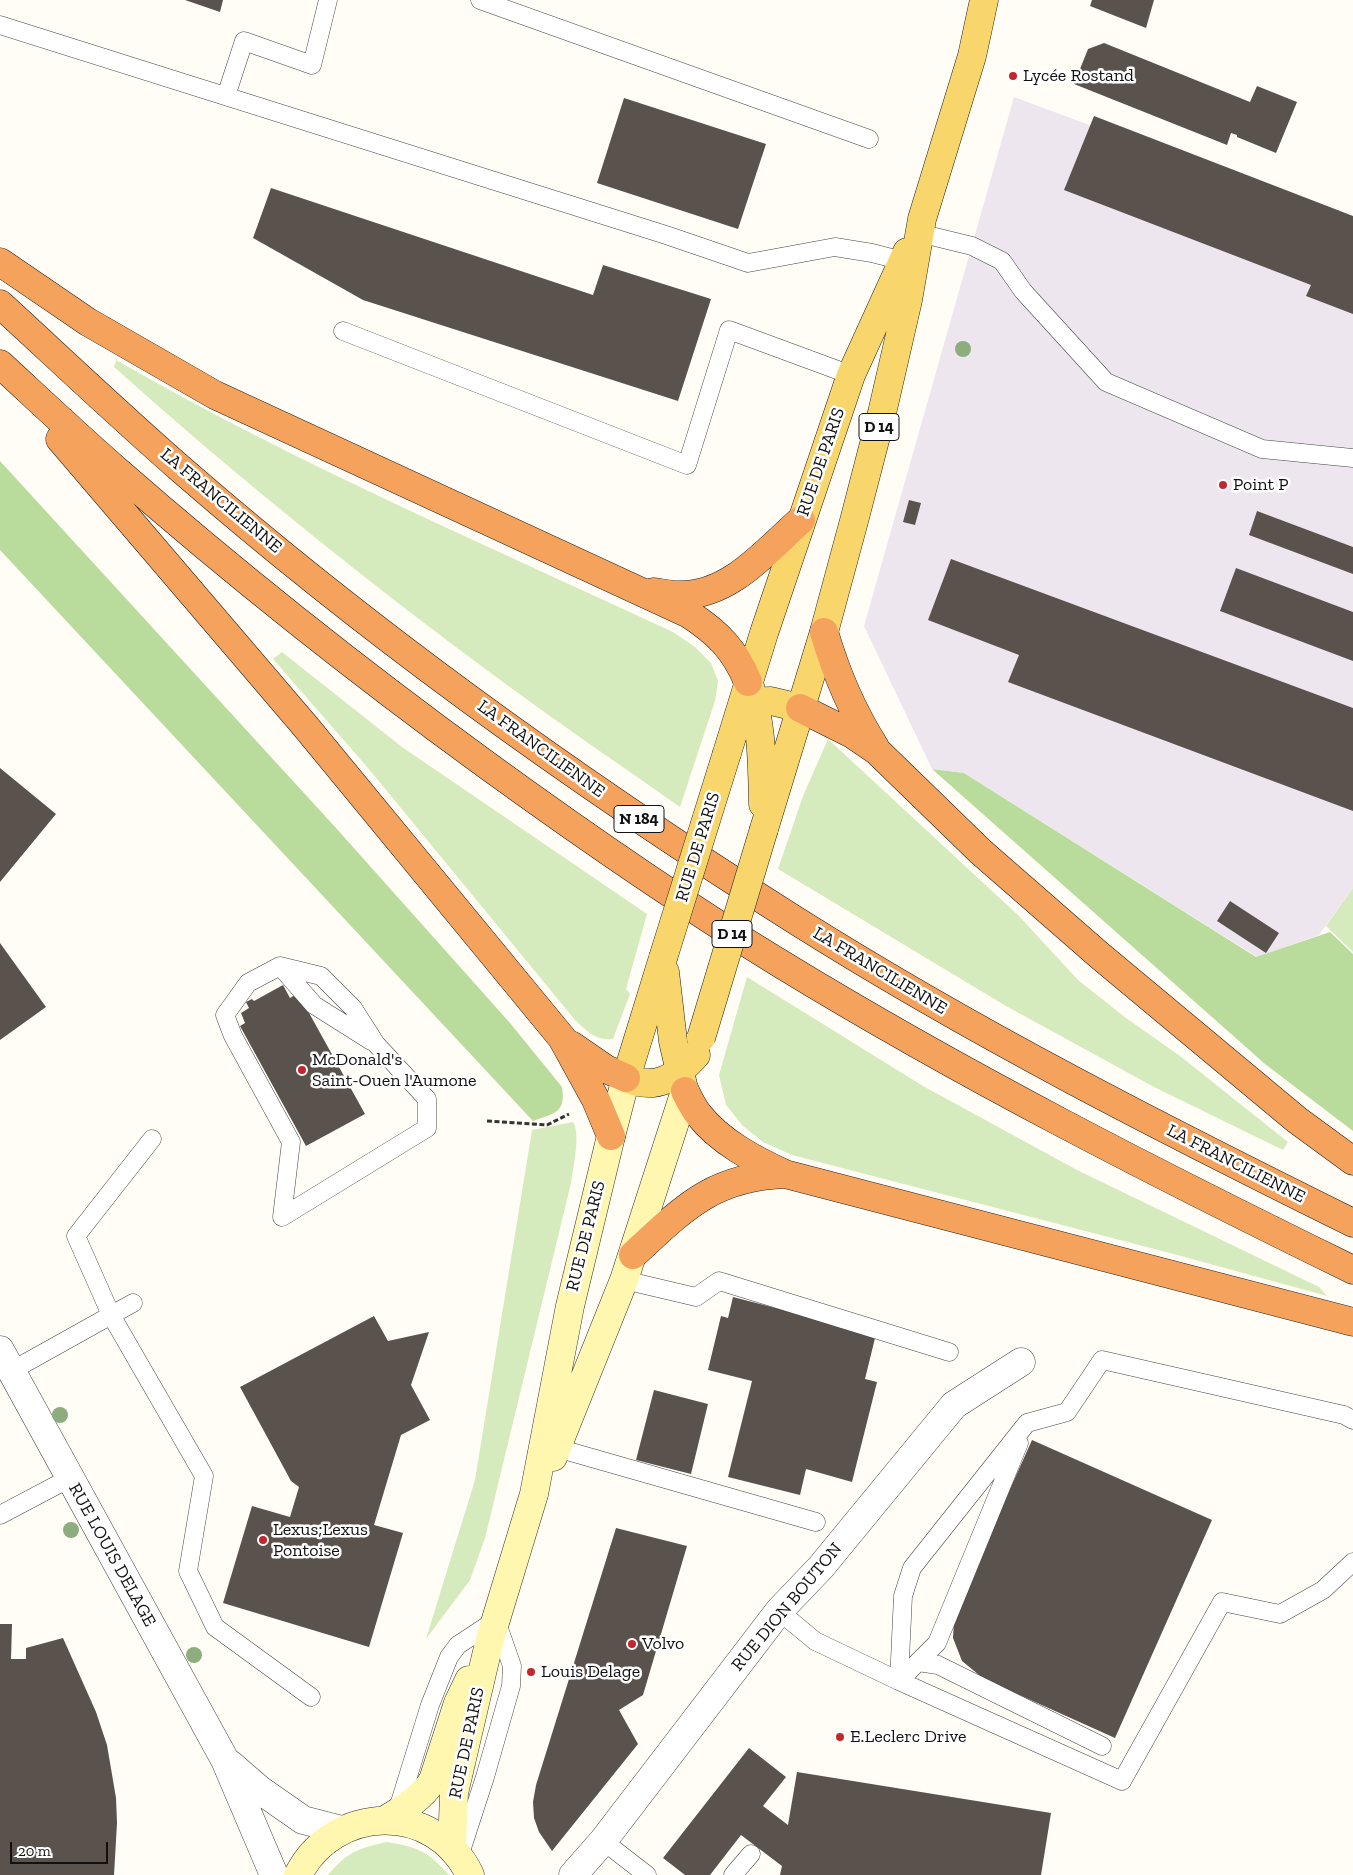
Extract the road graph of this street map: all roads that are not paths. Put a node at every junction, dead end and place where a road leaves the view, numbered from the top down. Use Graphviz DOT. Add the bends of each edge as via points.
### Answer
graph roads {
  1 [pos="328,0"];
  2 [pos="480,0"];
  3 [pos="984,0"];
  4 [pos="996,0"];
  5 [pos="0,26"];
  6 [pos="972,56"];
  7 [pos="226,96"];
  8 [pos="869,139"];
  9 [pos="921,226"];
  10 [pos="903,261"];
  11 [pos="0,262"];
  12 [pos="0,304"];
  13 [pos="343,331"];
  14 [pos="0,364"];
  15 [pos="0,369"];
  16 [pos="851,375"];
  17 [pos="1353,458"];
  18 [pos="801,520"];
  19 [pos="637,590"];
  20 [pos="824,632"];
  21 [pos="749,695"];
  22 [pos="800,708"];
  23 [pos="877,751"];
  24 [pos="769,779"];
  25 [pos="280,966"];
  26 [pos="659,1011"];
  27 [pos="562,1038"];
  28 [pos="376,1044"];
  29 [pos="690,1063"];
  30 [pos="626,1078"];
  31 [pos="611,1136"];
  32 [pos="152,1139"];
  33 [pos="1353,1161"];
  34 [pos="785,1174"];
  35 [pos="1353,1222"];
  36 [pos="633,1255"];
  37 [pos="1353,1270"];
  38 [pos="624,1280"];
  39 [pos="133,1303"];
  40 [pos="111,1315"];
  41 [pos="1353,1322"];
  42 [pos="949,1352"];
  43 [pos="5,1361"];
  44 [pos="1021,1362"];
  45 [pos="1353,1420"];
  46 [pos="1028,1423"];
  47 [pos="557,1448"];
  48 [pos="70,1478"];
  49 [pos="534,1494"];
  50 [pos="0,1515"];
  51 [pos="816,1522"];
  52 [pos="1353,1562"];
  53 [pos="779,1611"];
  54 [pos="493,1629"];
  55 [pos="918,1662"];
  56 [pos="899,1681"];
  57 [pos="311,1697"];
  58 [pos="1102,1746"];
  59 [pos="225,1760"];
  60 [pos="391,1816"];
  61 [pos="342,1830"];
  62 [pos="603,1841"];
  63 [pos="751,1854"];
  64 [pos="461,1860"];
  65 [pos="274,1875"];
  66 [pos="298,1875"];
  67 [pos="573,1875"];
  68 [pos="647,1875"];
  69 [pos="733,1875"];
  1 -- 7 [label="lane" via="312,65 244,41"];
  2 -- 8 [label="lane"];
  3 -- 6 [label="main road, RUE DE PARIS / D 14"];
  4 -- 6 [label="main road, RUE DE PARIS / D 14"];
  5 -- 7 [label="lane"];
  6 -- 9 [label="main road, RUE DE PARIS / D 14"];
  7 -- 10 [label="lane" via="748,263 835,247"];
  9 -- 10 [label="main road, RUE DE PARIS / D 14"];
  9 -- 17 [label="lane" via="1002,261 1023,291 1106,382 1262,448"];
  9 -- 20 [label="main road, RUE DE PARIS / D 14" via="884,403"];
  10 -- 16 [label="main road, RUE DE PARIS / D 14"];
  11 -- 19 [label="highway" via="88,322 215,395"];
  12 -- 35 [label="highway, LA FRANCILIENNE / N 184" via="185,472 285,555 484,710 612,801 797,922 1018,1051"];
  13 -- 16 [label="lane" via="687,465 729,330"];
  14 -- 37 [label="highway, N 184" via="116,470 345,660 649,879 779,963 920,1046 1068,1127"];
  15 -- 27 [label="highway" via="306,727"];
  16 -- 18 [label="main road, RUE DE PARIS / D 14"];
  18 -- 19 [label="highway" via="739,575 715,589 680,595"];
  18 -- 21 [label="main road, RUE DE PARIS / D 14"];
  19 -- 21 [label="highway" via="689,614 714,632 738,658"];
  20 -- 22 [label="main road, RUE DE PARIS / D 14"];
  20 -- 23 [label="highway" via="841,684"];
  21 -- 22 [label="main road"];
  21 -- 24 [label="main road, RUE DE PARIS" via="761,734"];
  21 -- 26 [label="main road, RUE DE PARIS / D 14, bridge" via="663,958"];
  22 -- 23 [label="highway" via="852,734"];
  22 -- 24 [label="main road, RUE DE PARIS / D 14"];
  23 -- 33 [label="highway" via="981,852 1092,949 1290,1114"];
  24 -- 29 [label="main road, RUE DE PARIS / D 14, bridge" via="764,829"];
  25 -- 28 [label="lane" via="314,1005"];
  25 -- 28 [label="lane" via="321,976 353,1008"];
  25 -- 28 [label="lane" via="248,983 224,1015 292,1142 282,1217 427,1128 427,1099"];
  26 -- 29 [label="main road"];
  26 -- 30 [label="main road, RUE DE PARIS / D 14"];
  27 -- 30 [label="highway" via="606,1069"];
  27 -- 31 [label="highway" via="596,1100"];
  29 -- 30 [label="main road" via="666,1079 650,1084 639,1084"];
  29 -- 34 [label="highway" via="699,1115 712,1129 744,1152"];
  29 -- 36 [label="main road, RUE DE PARIS / D 14"];
  30 -- 31 [label="main road, RUE DE PARIS / D 14"];
  31 -- 49 [label="main road, RUE DE PARIS / D 14" via="570,1306"];
  32 -- 40 [label="lane" via="76,1236"];
  34 -- 36 [label="highway" via="753,1176 709,1192 676,1216"];
  34 -- 41 [label="highway"];
  36 -- 38 [label="main road, RUE DE PARIS / D 14"];
  38 -- 42 [label="lane" via="696,1297 719,1281"];
  38 -- 47 [label="main road, RUE DE PARIS / D 14"];
  39 -- 40 [label="lane"];
  40 -- 43 [label="lane"];
  40 -- 57 [label="lane" via="204,1476 188,1571 215,1627"];
  43 -- 48 [label="street, RUE LOUIS DELAGE"];
  44 -- 53 [label="street, RUE DION BOUTON" via="954,1405 820,1567"];
  45 -- 46 [label="lane" via="1102,1360 1067,1412"];
  46 -- 55 [label="lane" via="937,1643"];
  46 -- 56 [label="lane" via="912,1568 903,1596"];
  47 -- 49 [label="main road, RUE DE PARIS / D 14"];
  47 -- 51 [label="lane"];
  48 -- 50 [label="lane"];
  48 -- 59 [label="street, RUE LOUIS DELAGE"];
  49 -- 54 [label="main road, RUE DE PARIS / D 14"];
  52 -- 56 [label="lane" via="1323,1590 1280,1614 1222,1602 1122,1781"];
  53 -- 56 [label="lane" via="816,1641"];
  53 -- 62 [label="street, RUE DION BOUTON"];
  54 -- 60 [label="main road, RUE DE PARIS / D 14" via="458,1703 433,1780 424,1792"];
  54 -- 64 [label="main road, RUE DE PARIS / D 14" via="454,1793"];
  55 -- 56 [label="lane"];
  55 -- 58 [label="lane" via="938,1665"];
  59 -- 61 [label="street" via="303,1820"];
  59 -- 65 [label="street"];
  60 -- 61 [label="main road, RUE DE PARIS"];
  60 -- 64 [label="main road, RUE DE PARIS" via="422,1828 443,1841"];
  61 -- 66 [label="main road, RUE DE PARIS" via="317,1848"];
  62 -- 67 [label="street, RUE DION BOUTON"];
  62 -- 68 [label="lane"];
  63 -- 69 [label="lane"];
}
